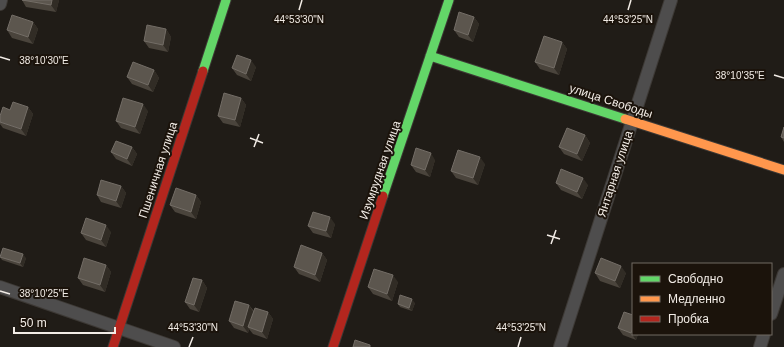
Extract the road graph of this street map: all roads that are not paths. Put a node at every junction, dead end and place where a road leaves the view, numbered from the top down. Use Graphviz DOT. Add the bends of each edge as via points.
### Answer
graph roads {
  1 [pos="1,0"];
  2 [pos="226,0"];
  3 [pos="449,0"];
  4 [pos="671,0"];
  5 [pos="0,4"];
  6 [pos="430,56"];
  7 [pos="632,120"];
  8 [pos="784,170"];
  9 [pos="784,274"];
  10 [pos="0,287"];
  11 [pos="772,311"];
  12 [pos="119,328"];
  13 [pos="764,335"];
  14 [pos="113,347"];
  15 [pos="174,347"];
  16 [pos="333,347"];
  17 [pos="560,347"];
  18 [pos="760,347"];
  1 -- 5 [label="street"];
  2 -- 12 [label="street, Пшеничная улица"];
  3 -- 6 [label="street, Изумрудная улица"];
  4 -- 7 [label="street, Янтарная улица"];
  6 -- 7 [label="street, улица Свободы"];
  6 -- 16 [label="street, Изумрудная улица"];
  7 -- 8 [label="street, улица Свободы"];
  7 -- 17 [label="street, Янтарная улица"];
  9 -- 11 [label="street"];
  10 -- 12 [label="street"];
  12 -- 14 [label="street, Пшеничная улица"];
  12 -- 15 [label="street"];
  13 -- 18 [label="street"];
}
